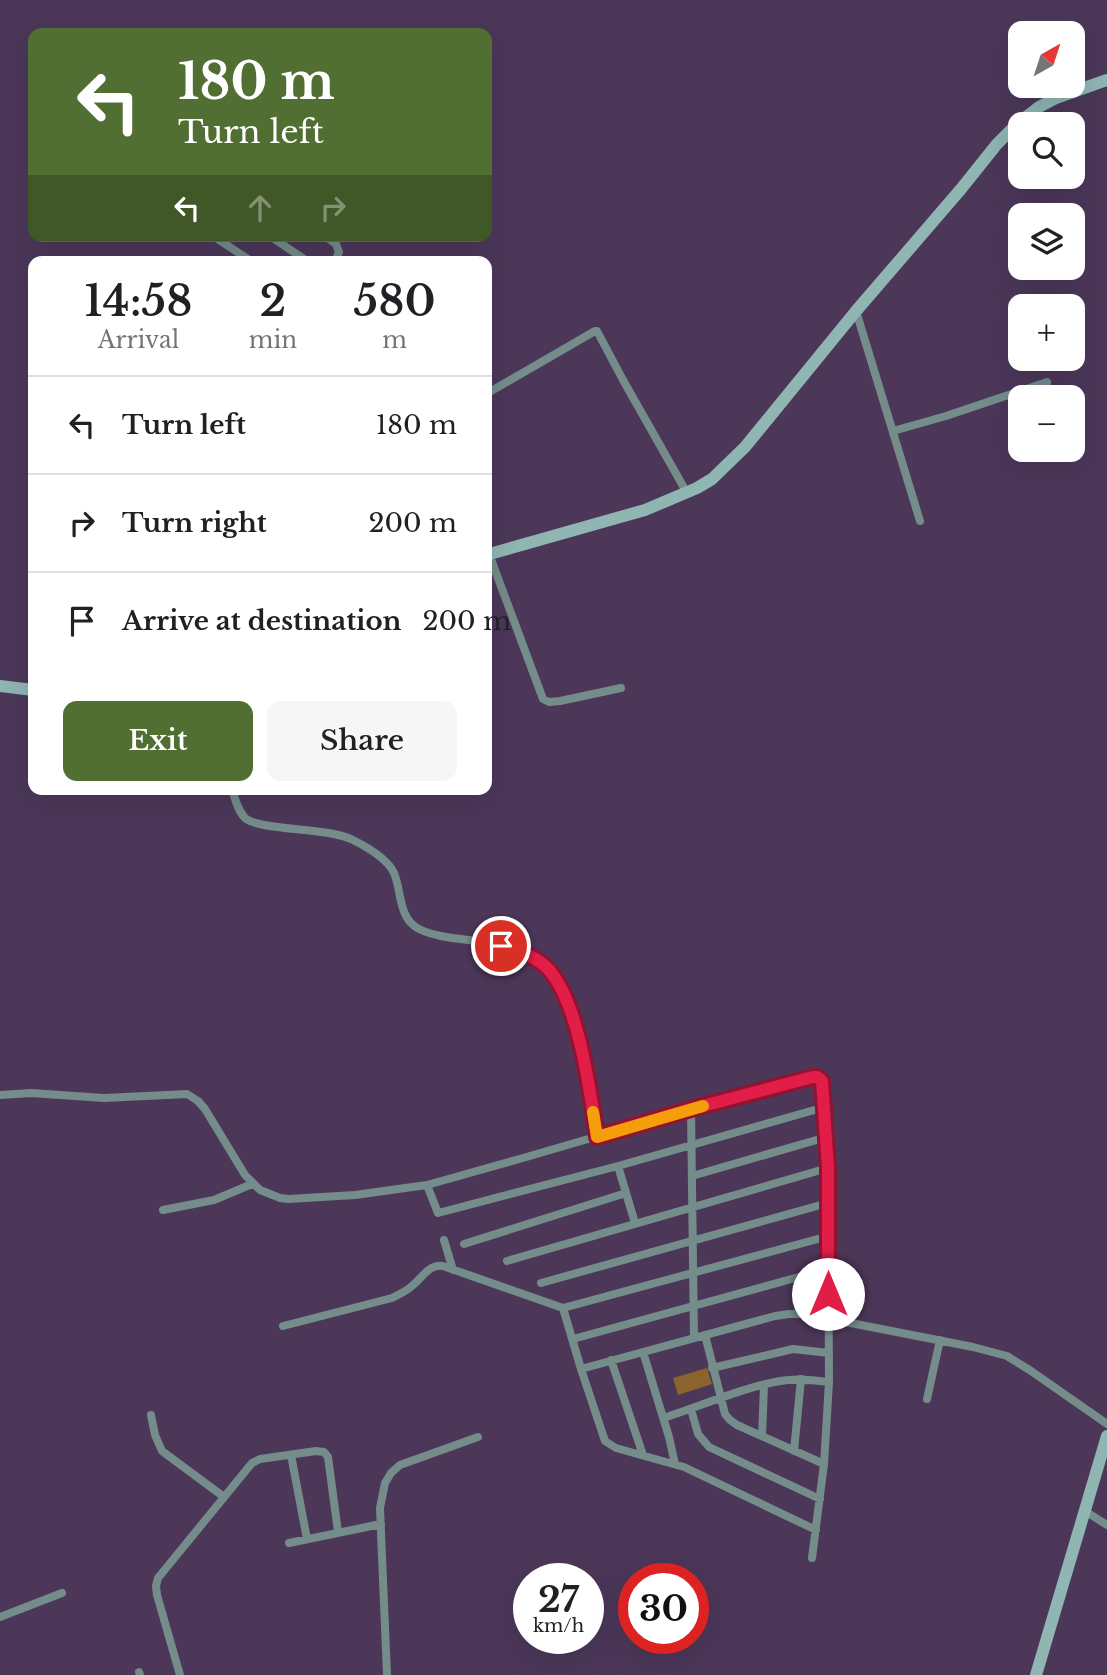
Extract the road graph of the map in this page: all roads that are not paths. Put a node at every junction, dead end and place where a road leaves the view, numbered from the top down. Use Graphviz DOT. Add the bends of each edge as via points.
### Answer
graph roads {
  1 [pos="1107,80"];
  2 [pos="222,242"];
  3 [pos="279,242"];
  4 [pos="229,247"];
  5 [pos="232,256"];
  6 [pos="243,256"];
  7 [pos="300,256"];
  8 [pos="856,311"];
  9 [pos="1047,382"];
  10 [pos="492,390"];
  11 [pos="893,431"];
  12 [pos="687,493"];
  13 [pos="920,521"];
  14 [pos="492,553"];
  15 [pos="492,565"];
  16 [pos="0,686"];
  17 [pos="621,688"];
  18 [pos="28,689"];
  19 [pos="235,795"];
  20 [pos="0,1095"];
  21 [pos="825,1107"];
  22 [pos="691,1109"];
  23 [pos="597,1137"];
  24 [pos="827,1137"];
  25 [pos="692,1144"];
  26 [pos="618,1166"];
  27 [pos="828,1168"];
  28 [pos="692,1176"];
  29 [pos="253,1184"];
  30 [pos="427,1185"];
  31 [pos="626,1193"];
  32 [pos="828,1203"];
  33 [pos="693,1206"];
  34 [pos="163,1210"];
  35 [pos="635,1223"];
  36 [pos="829,1236"];
  37 [pos="444,1240"];
  38 [pos="693,1240"];
  39 [pos="464,1244"];
  40 [pos="507,1261"];
  41 [pos="828,1269"];
  42 [pos="453,1270"];
  43 [pos="694,1273"];
  44 [pos="541,1283"];
  45 [pos="694,1306"];
  46 [pos="563,1308"];
  47 [pos="829,1318"];
  48 [pos="283,1326"];
  49 [pos="705,1335"];
  50 [pos="694,1338"];
  51 [pos="573,1339"];
  52 [pos="940,1340"];
  53 [pos="643,1352"];
  54 [pos="829,1353"];
  55 [pos="611,1360"];
  56 [pos="581,1368"];
  57 [pos="712,1368"];
  58 [pos="801,1379"];
  59 [pos="829,1382"];
  60 [pos="764,1386"];
  61 [pos="720,1398"];
  62 [pos="927,1399"];
  63 [pos="691,1409"];
  64 [pos="151,1415"];
  65 [pos="663,1418"];
  66 [pos="1107,1424"];
  67 [pos="762,1436"];
  68 [pos="1107,1436"];
  69 [pos="478,1437"];
  70 [pos="794,1451"];
  71 [pos="291,1455"];
  72 [pos="643,1455"];
  73 [pos="675,1464"];
  74 [pos="824,1464"];
  75 [pos="224,1497"];
  76 [pos="820,1499"];
  77 [pos="1085,1511"];
  78 [pos="381,1524"];
  79 [pos="1107,1525"];
  80 [pos="816,1530"];
  81 [pos="338,1532"];
  82 [pos="307,1539"];
  83 [pos="289,1543"];
  84 [pos="812,1558"];
  85 [pos="62,1592"];
  86 [pos="0,1617"];
  87 [pos="180,1675"];
  88 [pos="387,1675"];
  89 [pos="1036,1675"];
  1 -- 8 [label="street" via="1056,98 1017,124"];
  2 -- 4 [label="street"];
  3 -- 7 [label="street"];
  4 -- 5 [label="street"];
  4 -- 6 [label="street"];
  8 -- 11 [label="street"];
  8 -- 12 [label="street" via="745,447 712,479"];
  9 -- 11 [label="street"];
  10 -- 12 [label="street" via="597,331"];
  11 -- 13 [label="street"];
  12 -- 14 [label="street" via="632,514"];
  15 -- 17 [label="street" via="543,699 560,701"];
  16 -- 18 [label="street"];
  19 -- 23 [label="street" via="249,821 349,838 384,860 394,873 402,908 416,927 501,946 537,960 549,970 569,1007 578,1038"];
  20 -- 29 [label="street" via="104,1098 187,1094 205,1109"];
  21 -- 22 [label="street" via="824,1085 817,1077"];
  21 -- 24 [label="street"];
  21 -- 25 [label="street"];
  22 -- 23 [label="street"];
  22 -- 25 [label="street"];
  23 -- 30 [label="street"];
  24 -- 27 [label="street"];
  24 -- 28 [label="street"];
  25 -- 26 [label="street"];
  25 -- 28 [label="street"];
  26 -- 30 [label="street" via="438,1213"];
  26 -- 31 [label="street"];
  27 -- 32 [label="street"];
  27 -- 33 [label="street"];
  28 -- 33 [label="street"];
  29 -- 30 [label="street" via="280,1198 301,1199"];
  29 -- 34 [label="street" via="214,1200"];
  31 -- 35 [label="street"];
  31 -- 39 [label="street"];
  32 -- 36 [label="street"];
  32 -- 38 [label="street"];
  33 -- 35 [label="street"];
  33 -- 38 [label="street"];
  35 -- 40 [label="street"];
  36 -- 41 [label="street"];
  36 -- 43 [label="street"];
  37 -- 42 [label="street"];
  38 -- 43 [label="street"];
  38 -- 44 [label="street"];
  41 -- 45 [label="street"];
  41 -- 47 [label="street"];
  42 -- 46 [label="street"];
  42 -- 48 [label="street" via="437,1265 392,1298"];
  43 -- 45 [label="street"];
  43 -- 46 [label="street"];
  45 -- 50 [label="street"];
  45 -- 51 [label="street"];
  46 -- 51 [label="street"];
  47 -- 49 [label="street" via="789,1314"];
  47 -- 52 [label="street"];
  47 -- 54 [label="street"];
  49 -- 50 [label="street"];
  49 -- 57 [label="street"];
  50 -- 53 [label="street"];
  51 -- 56 [label="street"];
  52 -- 62 [label="street"];
  52 -- 66 [label="street" via="1007,1356"];
  53 -- 55 [label="street"];
  53 -- 65 [label="street"];
  54 -- 57 [label="street" via="793,1349"];
  54 -- 59 [label="street"];
  55 -- 56 [label="street"];
  55 -- 72 [label="street"];
  56 -- 72 [label="street" via="605,1441"];
  57 -- 61 [label="street"];
  58 -- 59 [label="street"];
  58 -- 60 [label="street"];
  58 -- 70 [label="street"];
  59 -- 74 [label="street"];
  60 -- 61 [label="street"];
  60 -- 67 [label="street"];
  61 -- 63 [label="street"];
  61 -- 67 [label="street" via="730,1420"];
  63 -- 65 [label="street"];
  63 -- 76 [label="street" via="698,1434 709,1447"];
  64 -- 75 [label="street" via="162,1451"];
  65 -- 73 [label="street"];
  67 -- 70 [label="street"];
  68 -- 77 [label="street"];
  69 -- 78 [label="street" via="413,1459 391,1473 384,1483"];
  70 -- 74 [label="street"];
  71 -- 75 [label="street" via="252,1463"];
  71 -- 81 [label="street" via="326,1454"];
  71 -- 82 [label="street"];
  72 -- 73 [label="street"];
  73 -- 80 [label="street"];
  74 -- 76 [label="street"];
  75 -- 87 [label="street" via="162,1572 156,1586"];
  76 -- 80 [label="street"];
  77 -- 79 [label="street"];
  77 -- 89 [label="street"];
  78 -- 81 [label="street"];
  78 -- 88 [label="street"];
  80 -- 84 [label="street"];
  81 -- 82 [label="street"];
  82 -- 83 [label="street"];
  85 -- 86 [label="street"];
}
